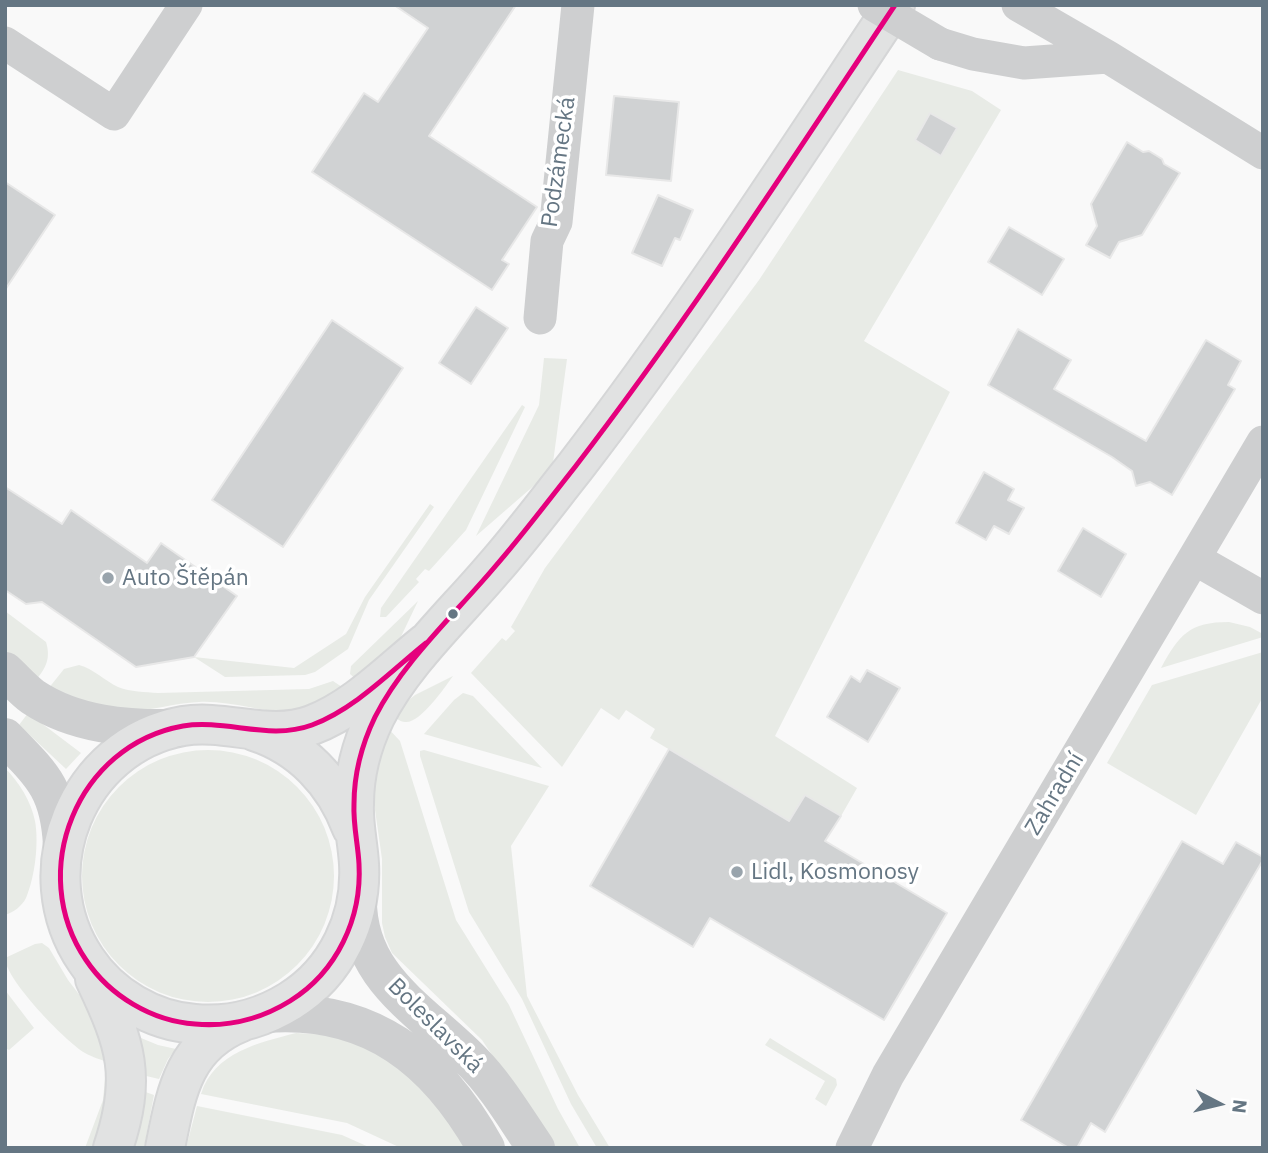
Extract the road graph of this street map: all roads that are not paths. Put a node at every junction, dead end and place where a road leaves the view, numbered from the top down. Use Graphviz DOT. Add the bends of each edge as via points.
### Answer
graph roads {
  1 [pos="186,5"];
  2 [pos="578,5"];
  3 [pos="874,5"];
  4 [pos="895,5"];
  5 [pos="1018,5"];
  6 [pos="5,43"];
  7 [pos="1108,57"];
  8 [pos="1263,153"];
  9 [pos="540,318"];
  10 [pos="1263,442"];
  11 [pos="1195,559"];
  12 [pos="1263,598"];
  13 [pos="426,643"];
  14 [pos="5,671"];
  15 [pos="175,728"];
  16 [pos="245,729"];
  17 [pos="5,737"];
  18 [pos="62,845"];
  19 [pos="357,845"];
  20 [pos="358,895"];
  21 [pos="87,962"];
  22 [pos="255,1017"];
  23 [pos="113,1148"];
  24 [pos="165,1148"];
  25 [pos="486,1148"];
  26 [pos="536,1148"];
  27 [pos="852,1148"];
  1 -- 6 [label="street" via="114,114"];
  2 -- 9 [label="street, Podzámecká" via="556,222 547,241"];
  3 -- 7 [label="street, bridge" via="940,44 973,54 1024,63"];
  4 -- 13 [label="main road" via="650,367 542,510"];
  5 -- 7 [label="street"];
  7 -- 8 [label="street"];
  10 -- 11 [label="street, Zahradní"];
  11 -- 12 [label="street"];
  11 -- 27 [label="street, Zahradní" via="895,1063"];
  13 -- 16 [label="main road" via="323,720 283,732"];
  13 -- 19 [label="main road" via="378,710 367,734 354,787"];
  14 -- 15 [label="street" via="32,696 61,712 121,727"];
  15 -- 16 [label="main road" via="203,724"];
  15 -- 18 [label="main road" via="136,743 102,770 77,804"];
  16 -- 19 [label="main road" via="285,745 319,771 343,806"];
  17 -- 18 [label="street" via="49,786 61,822"];
  18 -- 21 [label="main road" via="61,900 68,926"];
  19 -- 20 [label="main road"];
  20 -- 22 [label="main road" via="347,933 327,968 299,996"];
  20 -- 26 [label="street, Boleslavská" via="360,933 376,966 407,1003 475,1063"];
  21 -- 22 [label="main road" via="117,993 156,1015 200,1025"];
  21 -- 23 [label="main road" via="112,1014 124,1053 126,1095"];
  22 -- 24 [label="main road" via="219,1033 194,1057 184,1074"];
  22 -- 25 [label="street" via="293,1013 338,1020 396,1043 442,1084"];
}
